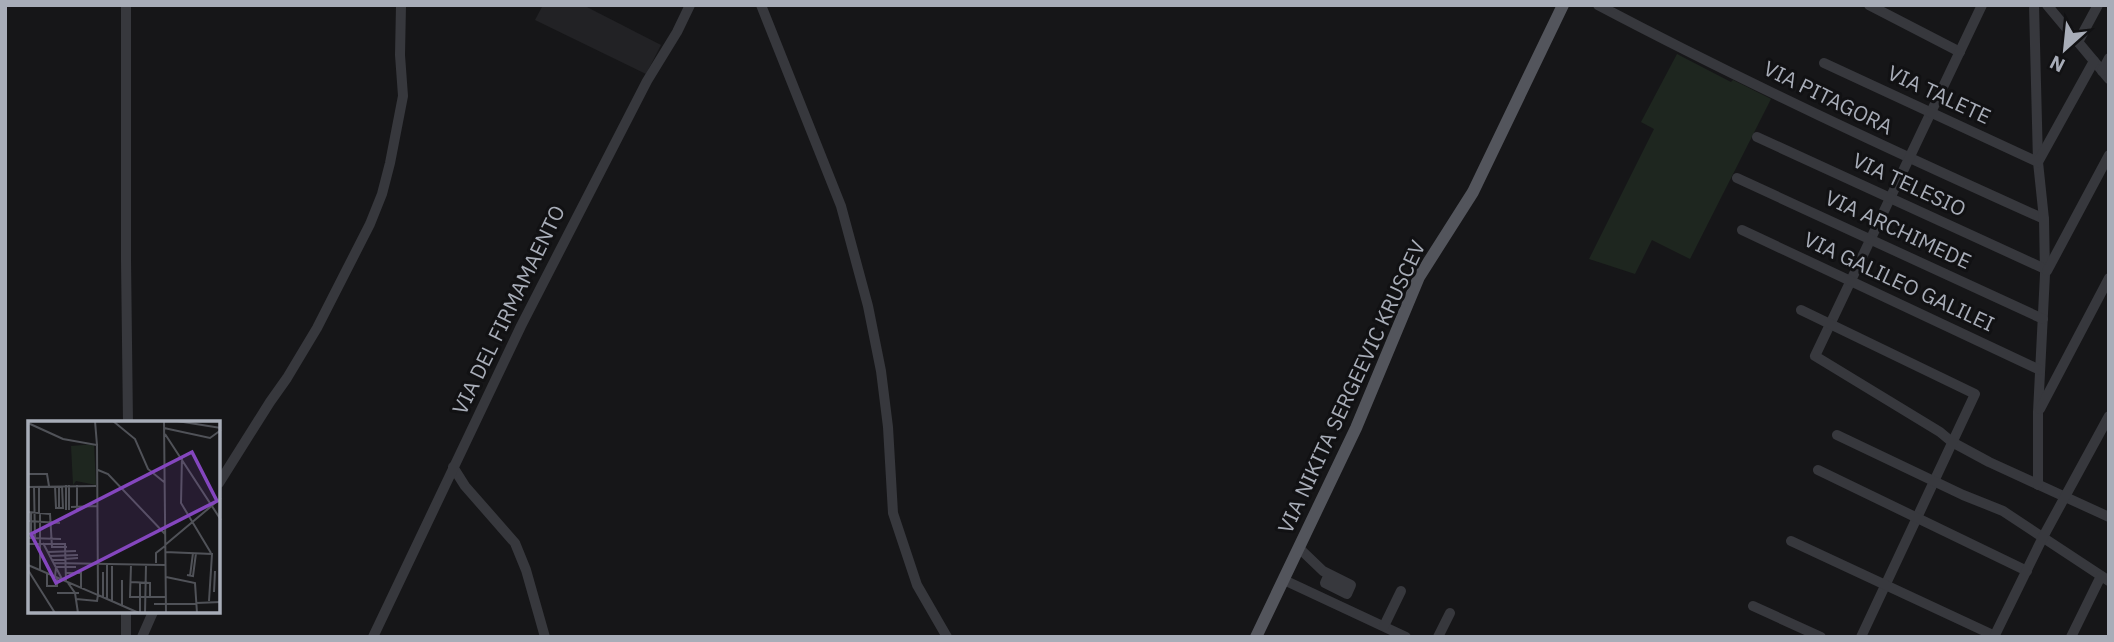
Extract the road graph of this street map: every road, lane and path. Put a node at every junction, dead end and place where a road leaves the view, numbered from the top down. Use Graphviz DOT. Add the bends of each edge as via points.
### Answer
graph roads {
  1 [pos="126,5"];
  2 [pos="401,5"];
  3 [pos="690,5"];
  4 [pos="761,5"];
  5 [pos="1563,5"];
  6 [pos="1598,5"];
  7 [pos="1982,5"];
  8 [pos="2034,5"];
  9 [pos="2047,5"];
  10 [pos="2098,5"];
  11 [pos="1873,6"];
  12 [pos="2078,42"];
  13 [pos="1960,52"];
  14 [pos="2109,58"];
  15 [pos="2094,61"];
  16 [pos="1824,63"];
  17 [pos="2105,75"];
  18 [pos="1932,113"];
  19 [pos="1757,137"];
  20 [pos="2109,155"];
  21 [pos="1910,158"];
  22 [pos="2038,162"];
  23 [pos="1737,178"];
  24 [pos="1890,198"];
  25 [pos="2044,219"];
  26 [pos="1742,230"];
  27 [pos="1870,238"];
  28 [pos="2045,271"];
  29 [pos="2109,278"];
  30 [pos="1851,280"];
  31 [pos="1801,310"];
  32 [pos="2043,319"];
  33 [pos="1830,324"];
  34 [pos="2040,370"];
  35 [pos="2038,412"];
  36 [pos="2109,416"];
  37 [pos="128,421"];
  38 [pos="1837,435"];
  39 [pos="1952,442"];
  40 [pos="453,467"];
  41 [pos="1818,470"];
  42 [pos="1934,480"];
  43 [pos="220,482"];
  44 [pos="2038,485"];
  45 [pos="2066,497"];
  46 [pos="1917,517"];
  47 [pos="2109,517"];
  48 [pos="2043,537"];
  49 [pos="1791,541"];
  50 [pos="1299,548"];
  51 [pos="2027,571"];
  52 [pos="2105,579"];
  53 [pos="1284,580"];
  54 [pos="1885,585"];
  55 [pos="1401,591"];
  56 [pos="1337,605"];
  57 [pos="1753,606"];
  58 [pos="1450,613"];
  59 [pos="126,614"];
  60 [pos="152,614"];
  61 [pos="1384,626"];
  62 [pos="1994,636"];
  63 [pos="126,637"];
  64 [pos="142,637"];
  65 [pos="373,637"];
  66 [pos="545,637"];
  67 [pos="947,637"];
  68 [pos="1256,637"];
  69 [pos="1406,637"];
  70 [pos="1438,637"];
  71 [pos="1821,637"];
  72 [pos="1861,637"];
  73 [pos="2071,637"];
  1 -- 37 [label="street"];
  2 -- 43 [label="street" via="403,96 382,194 310,339"];
  3 -- 40 [label="street, VIA DEL FIRMAMAENTO" via="563,243"];
  4 -- 67 [label="street" via="841,206 881,371 893,513 917,585"];
  5 -- 50 [label="main road, VIA NIKITA SERGEEVIC KRUSCEV" via="1473,191 1419,277 1356,428"];
  6 -- 21 [label="street, VIA PITAGORA"];
  7 -- 13 [label="street"];
  8 -- 22 [label="street"];
  9 -- 12 [label="street"];
  10 -- 12 [label="street"];
  11 -- 13 [label="street"];
  12 -- 15 [label="street"];
  13 -- 18 [label="street"];
  14 -- 17 [label="street"];
  15 -- 17 [label="street"];
  15 -- 22 [label="street"];
  16 -- 18 [label="street, VIA TALETE"];
  18 -- 21 [label="street"];
  18 -- 22 [label="street, VIA TALETE"];
  19 -- 24 [label="street, VIA TELESIO"];
  20 -- 28 [label="street"];
  21 -- 24 [label="street"];
  21 -- 25 [label="street, VIA PITAGORA"];
  22 -- 25 [label="street"];
  23 -- 27 [label="street, VIA ARCHIMEDE"];
  24 -- 27 [label="street"];
  24 -- 28 [label="street, VIA TELESIO"];
  25 -- 28 [label="street"];
  26 -- 30 [label="street, VIA GALILEO GALILEI"];
  27 -- 30 [label="street"];
  27 -- 32 [label="street, VIA ARCHIMEDE"];
  28 -- 32 [label="street"];
  29 -- 35 [label="street"];
  30 -- 33 [label="street"];
  30 -- 34 [label="street, VIA GALILEO GALILEI"];
  31 -- 33 [label="street"];
  32 -- 34 [label="street"];
  33 -- 39 [label="street" via="1815,356"];
  33 -- 39 [label="street" via="1975,394"];
  34 -- 35 [label="street"];
  35 -- 44 [label="street"];
  36 -- 45 [label="street"];
  38 -- 42 [label="street"];
  39 -- 42 [label="street"];
  39 -- 44 [label="street"];
  40 -- 65 [label="street, VIA DEL FIRMAMAENTO"];
  40 -- 66 [label="street" via="515,543"];
  41 -- 46 [label="street"];
  42 -- 46 [label="street"];
  42 -- 48 [label="street" via="2003,511"];
  44 -- 45 [label="street"];
  45 -- 47 [label="street"];
  45 -- 48 [label="street"];
  46 -- 51 [label="street"];
  46 -- 54 [label="street"];
  48 -- 51 [label="street"];
  48 -- 52 [label="street"];
  49 -- 54 [label="street"];
  50 -- 53 [label="main road, VIA NIKITA SERGEEVIC KRUSCEV"];
  50 -- 56 [label="street" via="1329,574 1325,583 1343,592"];
  51 -- 62 [label="street"];
  52 -- 73 [label="street"];
  53 -- 56 [label="street"];
  53 -- 68 [label="main road, VIA NIKITA SERGEEVIC KRUSCEV"];
  54 -- 62 [label="street"];
  54 -- 72 [label="street"];
  55 -- 61 [label="street"];
  56 -- 61 [label="street"];
  57 -- 71 [label="street"];
  58 -- 70 [label="street"];
  59 -- 63 [label="street"];
  60 -- 64 [label="street"];
  61 -- 69 [label="street"];
}
